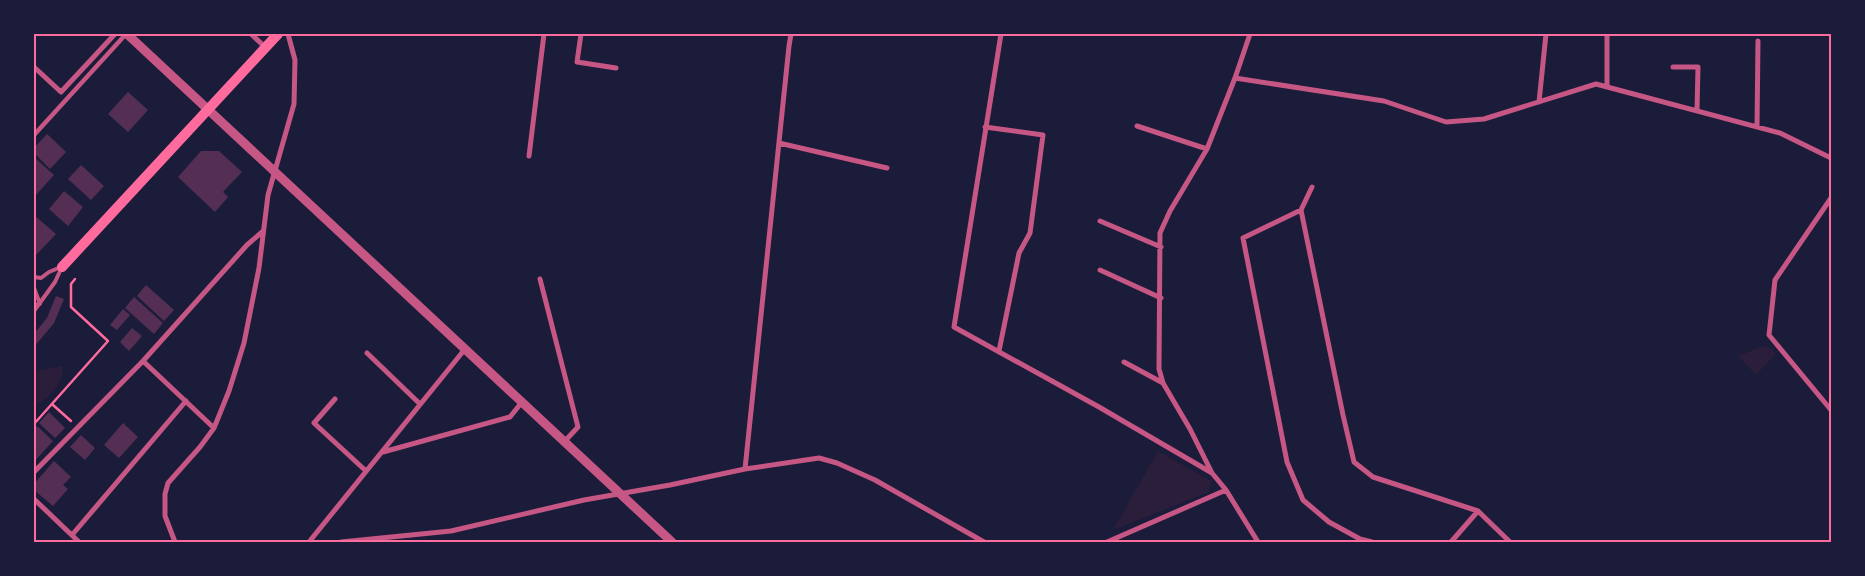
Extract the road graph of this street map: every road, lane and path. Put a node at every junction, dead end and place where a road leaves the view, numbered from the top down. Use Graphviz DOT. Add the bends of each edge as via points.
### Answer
graph roads {
  1 [pos="115,34"];
  2 [pos="126,34"];
  3 [pos="250,34"];
  4 [pos="278,34"];
  5 [pos="288,34"];
  6 [pos="544,34"];
  7 [pos="581,34"];
  8 [pos="792,34"];
  9 [pos="1001,34"];
  10 [pos="1250,34"];
  11 [pos="1546,34"];
  12 [pos="1607,34"];
  13 [pos="1758,41"];
  14 [pos="265,47"];
  15 [pos="34,67"];
  16 [pos="1673,67"];
  17 [pos="616,68"];
  18 [pos="1236,78"];
  19 [pos="1607,87"];
  20 [pos="1539,102"];
  21 [pos="208,109"];
  22 [pos="1697,110"];
  23 [pos="1137,126"];
  24 [pos="986,127"];
  25 [pos="1757,127"];
  26 [pos="34,134"];
  27 [pos="779,143"];
  28 [pos="1207,148"];
  29 [pos="530,156"];
  30 [pos="1831,158"];
  31 [pos="887,168"];
  32 [pos="275,171"];
  33 [pos="1312,187"];
  34 [pos="1831,198"];
  35 [pos="1301,210"];
  36 [pos="1100,222"];
  37 [pos="262,232"];
  38 [pos="1160,247"];
  39 [pos="62,267"];
  40 [pos="1100,270"];
  41 [pos="34,277"];
  42 [pos="75,279"];
  43 [pos="540,279"];
  44 [pos="34,288"];
  45 [pos="1161,298"];
  46 [pos="40,304"];
  47 [pos="34,306"];
  48 [pos="34,311"];
  49 [pos="465,349"];
  50 [pos="999,351"];
  51 [pos="367,353"];
  52 [pos="143,361"];
  53 [pos="1124,362"];
  54 [pos="1163,383"];
  55 [pos="335,399"];
  56 [pos="186,401"];
  57 [pos="522,402"];
  58 [pos="420,404"];
  59 [pos="53,405"];
  60 [pos="1831,408"];
  61 [pos="34,424"];
  62 [pos="78,428"];
  63 [pos="214,428"];
  64 [pos="564,442"];
  65 [pos="382,452"];
  66 [pos="745,469"];
  67 [pos="366,471"];
  68 [pos="34,472"];
  69 [pos="1212,474"];
  70 [pos="1226,490"];
  71 [pos="620,495"];
  72 [pos="34,498"];
  73 [pos="1478,512"];
  74 [pos="72,535"];
  75 [pos="79,542"];
  76 [pos="175,542"];
  77 [pos="309,542"];
  78 [pos="341,542"];
  79 [pos="672,542"];
  80 [pos="984,542"];
  81 [pos="1107,542"];
  82 [pos="1258,542"];
  83 [pos="1372,542"];
  84 [pos="1451,542"];
  85 [pos="1510,542"];
  1 -- 15 [label="street" via="62,92"];
  2 -- 21 [label="street"];
  2 -- 26 [label="street"];
  3 -- 14 [label="street"];
  4 -- 14 [label="main road"];
  5 -- 32 [label="street" via="295,60 294,104"];
  6 -- 29 [label="street"];
  7 -- 17 [label="street" via="576,62"];
  8 -- 27 [label="street"];
  9 -- 24 [label="street"];
  10 -- 18 [label="street"];
  11 -- 20 [label="street"];
  12 -- 19 [label="street"];
  13 -- 25 [label="street"];
  14 -- 21 [label="main road"];
  16 -- 22 [label="street" via="1698,68"];
  18 -- 20 [label="street" via="1384,101 1446,122 1484,119"];
  18 -- 28 [label="street"];
  19 -- 20 [label="street" via="1596,84"];
  19 -- 22 [label="street"];
  21 -- 32 [label="street"];
  21 -- 39 [label="main road"];
  22 -- 25 [label="street"];
  23 -- 28 [label="street"];
  24 -- 50 [label="street" via="954,327"];
  24 -- 50 [label="street" via="1043,135 1030,233 1020,253"];
  25 -- 30 [label="street" via="1780,133"];
  27 -- 31 [label="street"];
  27 -- 66 [label="street"];
  28 -- 38 [label="street" via="1170,211 1160,233"];
  32 -- 37 [label="street"];
  32 -- 49 [label="street"];
  33 -- 35 [label="street"];
  34 -- 60 [label="street" via="1775,280 1769,335"];
  35 -- 73 [label="street" via="1354,462 1373,477"];
  35 -- 83 [label="street" via="1243,238 1287,462 1303,500 1329,522"];
  36 -- 38 [label="street"];
  37 -- 52 [label="street"];
  37 -- 63 [label="street" via="259,268 244,343 230,391"];
  38 -- 45 [label="street"];
  39 -- 41 [label="lane" via="42,278"];
  39 -- 46 [label="lane"];
  40 -- 45 [label="street"];
  42 -- 61 [label="path" via="71,284 71,307 108,341"];
  43 -- 64 [label="street" via="578,427"];
  44 -- 46 [label="lane"];
  45 -- 54 [label="street" via="1159,368"];
  46 -- 47 [label="lane"];
  46 -- 48 [label="lane"];
  49 -- 57 [label="street"];
  49 -- 58 [label="street"];
  50 -- 69 [label="street"];
  51 -- 58 [label="street"];
  52 -- 56 [label="street"];
  52 -- 62 [label="street"];
  53 -- 54 [label="street"];
  54 -- 69 [label="street"];
  55 -- 67 [label="street" via="314,423"];
  56 -- 63 [label="street"];
  56 -- 74 [label="street"];
  57 -- 64 [label="street"];
  57 -- 65 [label="street" via="510,417"];
  58 -- 65 [label="street"];
  59 -- 62 [label="path"];
  62 -- 68 [label="street"];
  63 -- 76 [label="street" via="168,483 166,516"];
  64 -- 71 [label="street"];
  65 -- 67 [label="street"];
  66 -- 71 [label="street"];
  66 -- 80 [label="street" via="819,458 837,463 875,480"];
  67 -- 77 [label="street"];
  69 -- 70 [label="street"];
  70 -- 81 [label="street"];
  70 -- 82 [label="street"];
  71 -- 78 [label="street" via="584,500 451,531"];
  71 -- 79 [label="street"];
  72 -- 74 [label="street"];
  73 -- 84 [label="street"];
  73 -- 85 [label="street"];
  74 -- 75 [label="street"];
}
